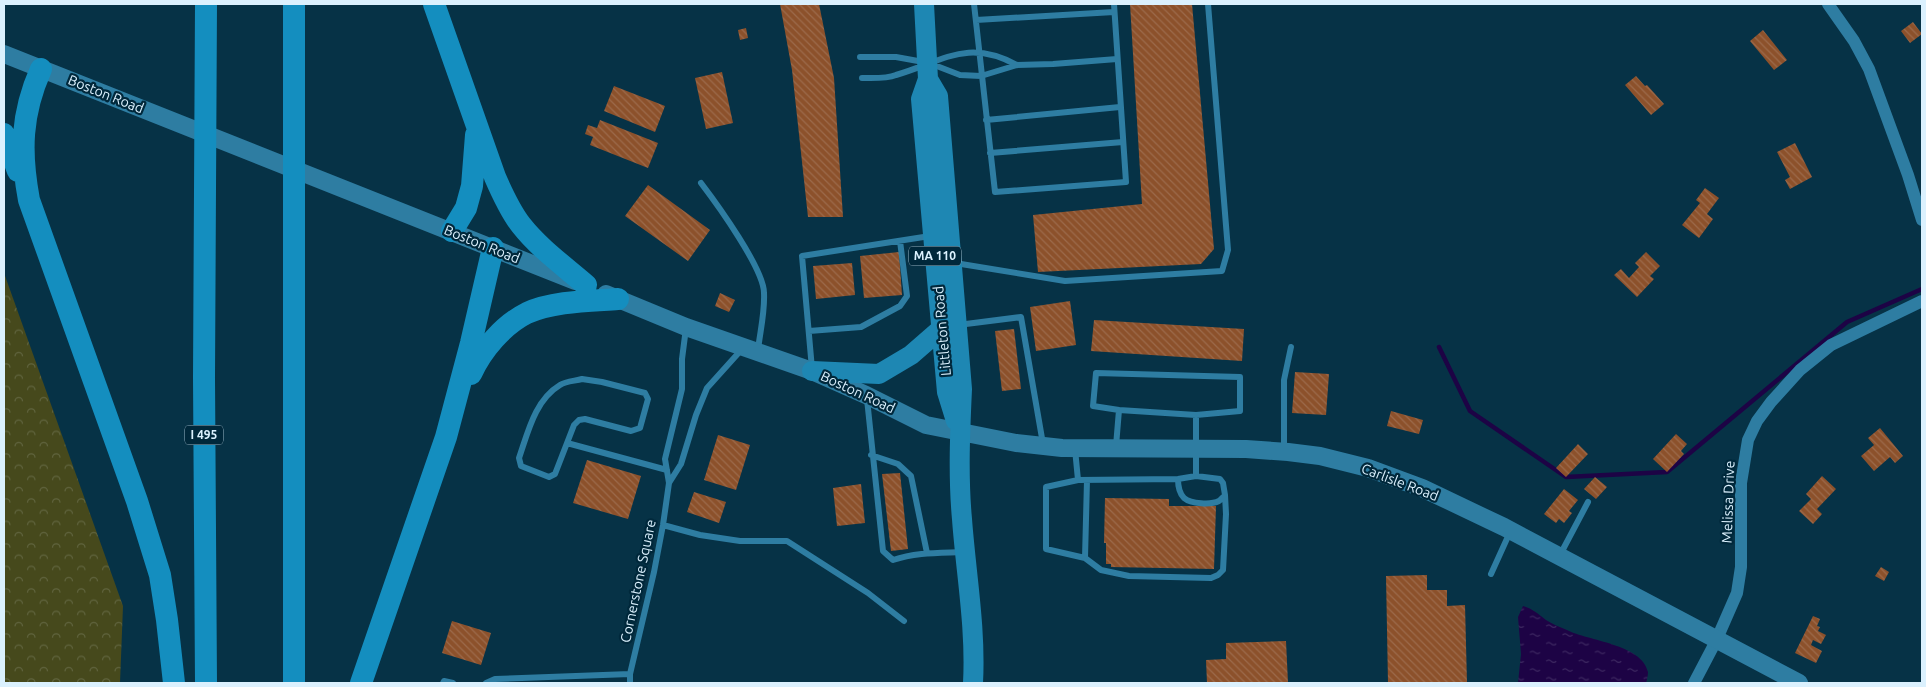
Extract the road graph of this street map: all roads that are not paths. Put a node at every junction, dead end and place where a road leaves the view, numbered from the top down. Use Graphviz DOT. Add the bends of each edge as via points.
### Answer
graph roads {
  1 [pos="206,4"];
  2 [pos="294,4"];
  3 [pos="434,4"];
  4 [pos="924,4"];
  5 [pos="974,4"];
  6 [pos="1114,4"];
  7 [pos="1208,4"];
  8 [pos="1828,4"];
  9 [pos="1114,12"];
  10 [pos="976,20"];
  11 [pos="980,51"];
  12 [pos="4,54"];
  13 [pos="860,57"];
  14 [pos="1117,59"];
  15 [pos="1017,65"];
  16 [pos="41,69"];
  17 [pos="929,71"];
  18 [pos="981,76"];
  19 [pos="862,78"];
  20 [pos="1120,107"];
  21 [pos="986,120"];
  22 [pos="476,124"];
  23 [pos="4,134"];
  24 [pos="1123,142"];
  25 [pos="990,152"];
  26 [pos="702,183"];
  27 [pos="27,190"];
  28 [pos="1922,220"];
  29 [pos="452,232"];
  30 [pos="933,235"];
  31 [pos="900,241"];
  32 [pos="493,248"];
  33 [pos="952,262"];
  34 [pos="586,285"];
  35 [pos="618,299"];
  36 [pos="1922,300"];
  37 [pos="686,327"];
  38 [pos="949,327"];
  39 [pos="809,331"];
  40 [pos="1291,347"];
  41 [pos="751,349"];
  42 [pos="812,371"];
  43 [pos="866,395"];
  44 [pos="1119,410"];
  45 [pos="452,414"];
  46 [pos="1196,415"];
  47 [pos="960,432"];
  48 [pos="567,443"];
  49 [pos="1043,446"];
  50 [pos="1075,448"];
  51 [pos="1196,449"];
  52 [pos="1115,450"];
  53 [pos="1284,452"];
  54 [pos="871,455"];
  55 [pos="667,470"];
  56 [pos="1196,476"];
  57 [pos="1178,479"];
  58 [pos="1078,480"];
  59 [pos="1087,480"];
  60 [pos="669,483"];
  61 [pos="1225,495"];
  62 [pos="1588,502"];
  63 [pos="663,525"];
  64 [pos="1510,530"];
  65 [pos="965,552"];
  66 [pos="927,553"];
  67 [pos="1559,556"];
  68 [pos="1084,558"];
  69 [pos="1491,574"];
  70 [pos="904,621"];
  71 [pos="1716,640"];
  72 [pos="630,674"];
  73 [pos="174,683"];
  74 [pos="206,683"];
  75 [pos="294,683"];
  76 [pos="361,683"];
  77 [pos="443,683"];
  78 [pos="453,683"];
  79 [pos="486,683"];
  80 [pos="630,683"];
  81 [pos="973,683"];
  82 [pos="1694,683"];
  83 [pos="1799,683"];
  1 -- 74 [label="highway, I 495"];
  2 -- 75 [label="highway"];
  3 -- 22 [label="highway"];
  4 -- 17 [label="main road, Littleton Road / MA 110"];
  5 -- 10 [label="lane"];
  6 -- 9 [label="lane"];
  7 -- 33 [label="lane" via="1228,250 1222,271 1065,281"];
  8 -- 28 [label="street" via="1854,41 1869,70"];
  9 -- 10 [label="lane"];
  9 -- 14 [label="lane"];
  10 -- 11 [label="lane"];
  11 -- 15 [label="lane"];
  11 -- 17 [label="lane" via="961,53"];
  11 -- 18 [label="lane"];
  12 -- 16 [label="main road, Boston Road"];
  13 -- 17 [label="lane" via="896,57"];
  14 -- 15 [label="lane"];
  14 -- 20 [label="lane"];
  15 -- 18 [label="lane"];
  16 -- 27 [label="highway" via="29,99 23,133"];
  16 -- 29 [label="main road, Boston Road"];
  17 -- 18 [label="lane"];
  17 -- 19 [label="lane"];
  17 -- 30 [label="main road, Littleton Road / MA 110" via="921,99"];
  17 -- 33 [label="main road, Littleton Road / MA 110" via="938,96"];
  18 -- 21 [label="lane"];
  20 -- 21 [label="lane"];
  20 -- 24 [label="lane"];
  21 -- 25 [label="lane"];
  22 -- 29 [label="highway" via="472,186 466,208"];
  22 -- 34 [label="highway" via="495,177 520,224 539,245"];
  23 -- 27 [label="highway"];
  24 -- 25 [label="lane"];
  24 -- 25 [label="lane" via="1126,182 1116,183 995,192"];
  26 -- 41 [label="lane" via="728,219 758,274 764,292"];
  27 -- 73 [label="highway" via="160,575"];
  29 -- 32 [label="main road, Boston Road"];
  30 -- 31 [label="lane"];
  30 -- 38 [label="main road, Littleton Road / MA 110"];
  31 -- 39 [label="lane" via="907,296 900,306 861,327"];
  31 -- 39 [label="lane" via="802,256"];
  32 -- 34 [label="main road, Boston Road"];
  32 -- 45 [label="highway"];
  33 -- 38 [label="main road, Littleton Road / MA 110"];
  34 -- 35 [label="main road, Boston Road"];
  35 -- 37 [label="main road, Boston Road"];
  35 -- 45 [label="highway" via="553,306 528,313 510,325 487,346"];
  36 -- 71 [label="street, Melissa Drive" via="1831,345 1800,370 1757,422 1748,440 1741,483 1741,567 1737,593"];
  37 -- 41 [label="main road, Boston Road"];
  37 -- 55 [label="lane, Cornerstone Square" via="682,390 665,459"];
  38 -- 42 [label="main road" via="879,374"];
  38 -- 47 [label="main road, Littleton Road / MA 110" via="962,389"];
  38 -- 49 [label="lane" via="1021,317"];
  39 -- 42 [label="lane"];
  40 -- 53 [label="lane" via="1284,380"];
  41 -- 42 [label="main road, Boston Road"];
  41 -- 60 [label="lane, Cornerstone Square" via="707,388 681,464"];
  42 -- 43 [label="main road, Boston Road"];
  43 -- 47 [label="main road, Boston Road" via="926,425"];
  43 -- 54 [label="lane"];
  44 -- 46 [label="lane"];
  44 -- 46 [label="lane" via="1093,406 1096,373 1240,376 1240,412"];
  44 -- 52 [label="lane"];
  45 -- 76 [label="highway"];
  46 -- 51 [label="lane"];
  47 -- 49 [label="main road, Carlisle Road"];
  47 -- 65 [label="main road, Littleton Road / MA 110"];
  48 -- 48 [label="lane" via="579,420 631,431 640,428 648,399 645,393 582,379 562,384 549,393 538,408 519,458 521,466 549,477 555,474"];
  48 -- 55 [label="lane"];
  49 -- 50 [label="main road, Carlisle Road"];
  50 -- 52 [label="main road, Carlisle Road"];
  50 -- 58 [label="lane"];
  51 -- 52 [label="main road, Carlisle Road"];
  51 -- 53 [label="main road, Carlisle Road"];
  51 -- 56 [label="lane"];
  53 -- 64 [label="main road, Carlisle Road" via="1320,456 1368,468 1422,488"];
  54 -- 66 [label="lane" via="898,464 911,476"];
  54 -- 66 [label="lane" via="883,551 893,560"];
  55 -- 60 [label="lane, Cornerstone Square"];
  56 -- 57 [label="lane"];
  56 -- 61 [label="lane" via="1220,479"];
  57 -- 59 [label="lane"];
  57 -- 61 [label="lane" via="1179,489 1189,502 1209,503 1219,501"];
  58 -- 59 [label="lane"];
  58 -- 68 [label="lane" via="1046,487 1046,549"];
  59 -- 68 [label="lane"];
  60 -- 63 [label="lane, Cornerstone Square"];
  61 -- 68 [label="lane" via="1223,570 1218,575 1211,578 1129,576 1101,570"];
  62 -- 67 [label="lane"];
  63 -- 70 [label="lane" via="740,541 788,541 868,593"];
  63 -- 72 [label="lane, Cornerstone Square"];
  64 -- 67 [label="main road, Carlisle Road"];
  64 -- 69 [label="lane"];
  65 -- 66 [label="lane"];
  65 -- 81 [label="main road, Littleton Road / MA 110" via="972,612"];
  67 -- 71 [label="main road, Carlisle Road"];
  71 -- 82 [label="street, Melissa Drive"];
  71 -- 83 [label="main road, Carlisle Road"];
  72 -- 79 [label="lane" via="495,679"];
  72 -- 80 [label="lane, Cornerstone Square"];
  77 -- 78 [label="lane" via="444,680"];
}
